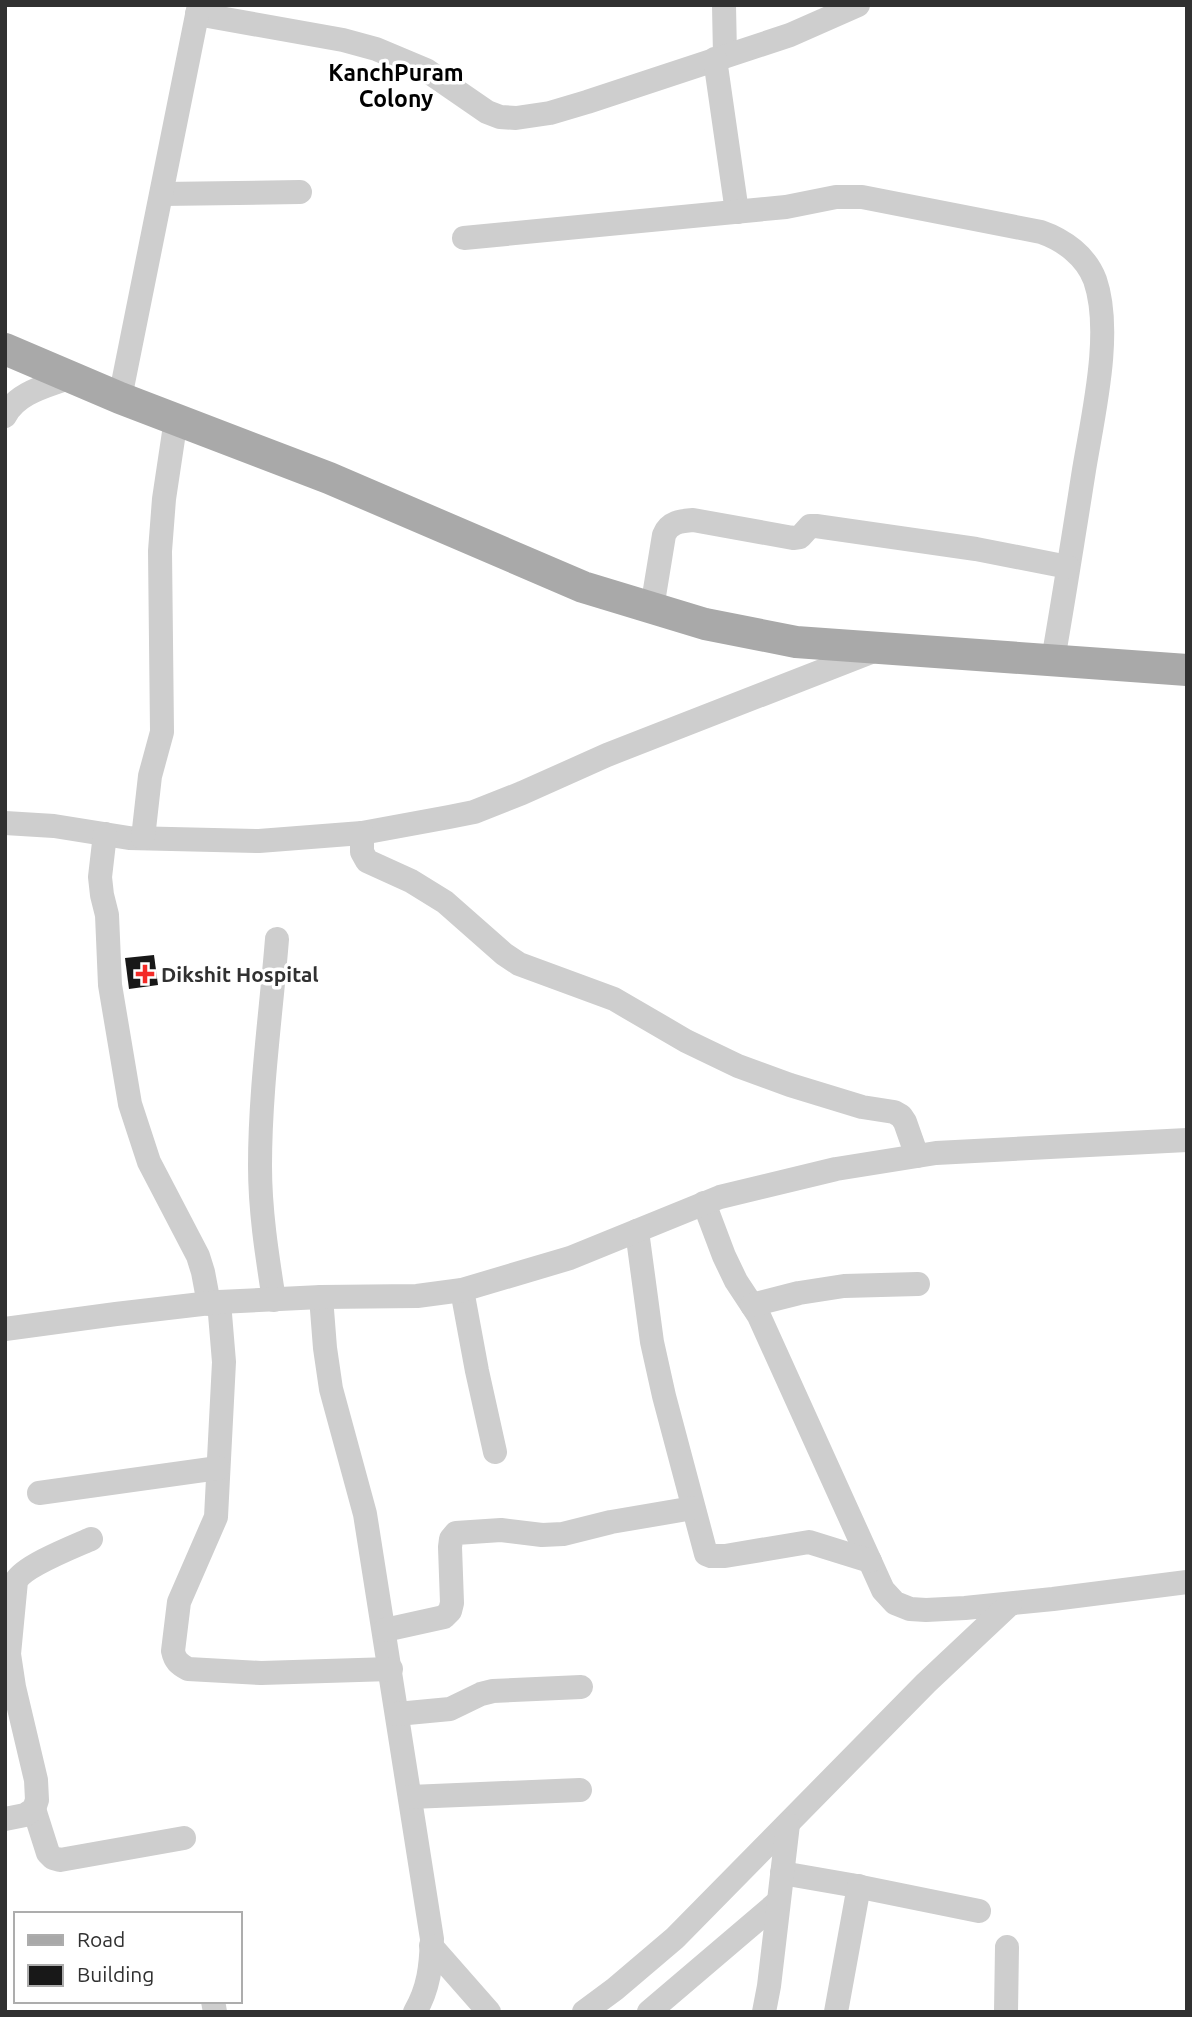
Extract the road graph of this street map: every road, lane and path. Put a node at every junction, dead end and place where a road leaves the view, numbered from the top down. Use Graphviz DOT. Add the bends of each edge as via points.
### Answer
graph roads {
  1 [pos="724,5"];
  2 [pos="858,5"];
  3 [pos="198,10"];
  4 [pos="720,58"];
  5 [pos="300,192"];
  6 [pos="162,194"];
  7 [pos="737,212"];
  8 [pos="464,238"];
  9 [pos="5,349"];
  10 [pos="71,377"];
  11 [pos="120,398"];
  12 [pos="5,416"];
  13 [pos="176,419"];
  14 [pos="1068,567"];
  15 [pos="652,608"];
  16 [pos="880,648"];
  17 [pos="1053,660"];
  18 [pos="1187,670"];
  19 [pos="5,822"];
  20 [pos="362,833"];
  21 [pos="105,834"];
  22 [pos="143,838"];
  23 [pos="277,939"];
  24 [pos="1187,1140"];
  25 [pos="917,1156"];
  26 [pos="704,1203"];
  27 [pos="637,1231"];
  28 [pos="918,1284"];
  29 [pos="462,1290"];
  30 [pos="321,1297"];
  31 [pos="274,1300"];
  32 [pos="214,1303"];
  33 [pos="752,1305"];
  34 [pos="5,1329"];
  35 [pos="495,1452"];
  36 [pos="218,1468"];
  37 [pos="39,1493"];
  38 [pos="693,1508"];
  39 [pos="91,1539"];
  40 [pos="870,1561"];
  41 [pos="1187,1582"];
  42 [pos="1010,1604"];
  43 [pos="385,1630"];
  44 [pos="391,1669"];
  45 [pos="581,1687"];
  46 [pos="397,1714"];
  47 [pos="580,1790"];
  48 [pos="410,1797"];
  49 [pos="34,1809"];
  50 [pos="5,1819"];
  51 [pos="788,1824"];
  52 [pos="184,1838"];
  53 [pos="782,1873"];
  54 [pos="859,1886"];
  55 [pos="778,1902"];
  56 [pos="979,1911"];
  57 [pos="431,1946"];
  58 [pos="1007,1947"];
  59 [pos="415,2012"];
  60 [pos="489,2012"];
  61 [pos="584,2012"];
  62 [pos="649,2012"];
  63 [pos="764,2012"];
  64 [pos="836,2012"];
  65 [pos="1006,2012"];
  1 -- 4 [label="street"];
  2 -- 4 [label="street" via="790,35"];
  3 -- 4 [label="street" via="376,49 426,70 500,117 550,113"];
  3 -- 6 [label="street"];
  4 -- 7 [label="street"];
  5 -- 6 [label="street"];
  6 -- 11 [label="street"];
  7 -- 8 [label="street"];
  7 -- 14 [label="street" via="862,197 1041,232 1079,255 1094,277 1102,335"];
  9 -- 10 [label="main road"];
  10 -- 11 [label="main road"];
  10 -- 12 [label="street" via="25,396"];
  11 -- 13 [label="main road"];
  13 -- 15 [label="main road" via="329,478 583,587"];
  13 -- 22 [label="street" via="160,551 162,740 150,776"];
  14 -- 15 [label="street" via="816,526 793,538 680,521 666,529"];
  14 -- 17 [label="street"];
  15 -- 16 [label="main road" via="796,642"];
  16 -- 17 [label="main road"];
  16 -- 20 [label="street" via="474,811"];
  17 -- 18 [label="main road"];
  19 -- 21 [label="street"];
  20 -- 22 [label="street" via="259,841"];
  20 -- 25 [label="street" via="367,861 445,902 519,964 614,999 738,1066 790,1086 894,1112 905,1122"];
  21 -- 22 [label="street"];
  21 -- 32 [label="street" via="100,877 110,985 130,1104 149,1162 198,1256"];
  23 -- 31 [label="street" via="260,1165"];
  24 -- 25 [label="street"];
  25 -- 26 [label="street" via="836,1169"];
  26 -- 27 [label="street"];
  26 -- 33 [label="street" via="724,1256"];
  27 -- 29 [label="street" via="570,1258"];
  27 -- 38 [label="street" via="652,1342"];
  28 -- 33 [label="street" via="844,1286"];
  29 -- 30 [label="street" via="417,1296"];
  29 -- 35 [label="street"];
  30 -- 31 [label="street"];
  30 -- 43 [label="street" via="331,1388 365,1514"];
  31 -- 32 [label="street"];
  32 -- 34 [label="street"];
  32 -- 36 [label="street" via="223,1362"];
  33 -- 40 [label="street"];
  36 -- 37 [label="street"];
  36 -- 44 [label="street" via="214,1524 176,1616 173,1651 179,1665 261,1672"];
  38 -- 40 [label="street" via="704,1550 711,1556 809,1542"];
  38 -- 43 [label="street" via="563,1534 456,1533 450,1547 450,1611 444,1618"];
  39 -- 49 [label="street" via="29,1568 16,1581 9,1654 36,1780"];
  40 -- 42 [label="street" via="883,1590 895,1603 910,1609"];
  41 -- 42 [label="street"];
  42 -- 51 [label="street"];
  43 -- 44 [label="street"];
  44 -- 46 [label="street"];
  45 -- 46 [label="street" via="493,1691 450,1709"];
  46 -- 48 [label="street"];
  47 -- 48 [label="street"];
  48 -- 57 [label="street"];
  49 -- 50 [label="street"];
  49 -- 52 [label="street" via="48,1853 60,1860"];
  51 -- 53 [label="street"];
  51 -- 61 [label="street" via="675,1938"];
  53 -- 54 [label="street"];
  53 -- 55 [label="street"];
  54 -- 56 [label="street"];
  54 -- 64 [label="street"];
  55 -- 62 [label="street"];
  55 -- 63 [label="street"];
  57 -- 59 [label="street" via="429,1980"];
  57 -- 60 [label="street"];
  58 -- 65 [label="street"];
}
